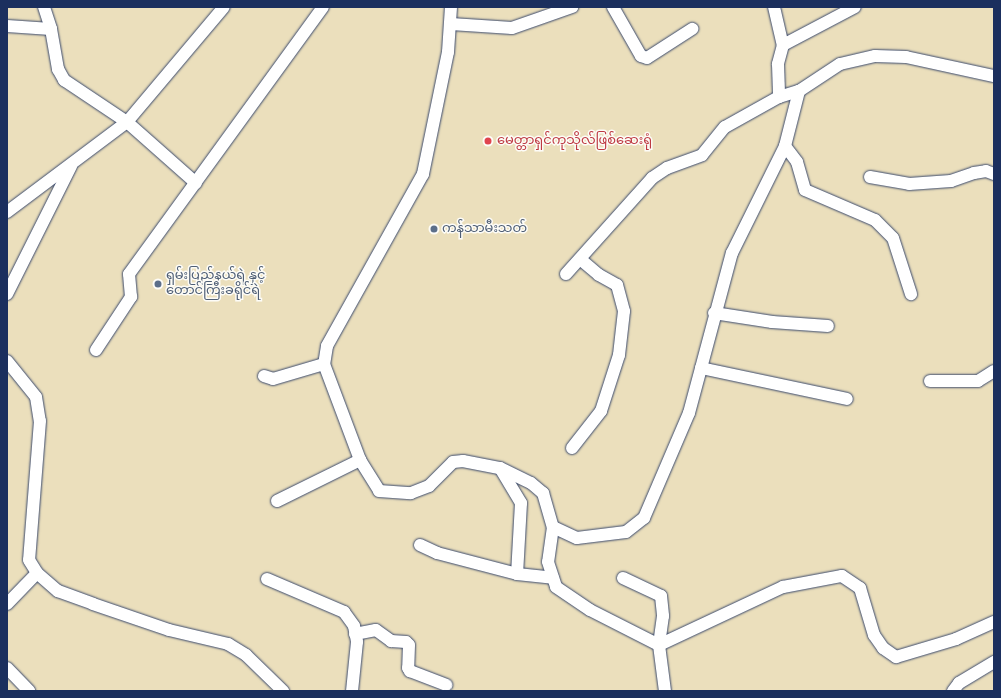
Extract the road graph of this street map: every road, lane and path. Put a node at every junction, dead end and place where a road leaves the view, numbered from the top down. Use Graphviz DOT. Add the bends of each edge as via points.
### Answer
graph roads {
  1 [pos="44,7"];
  2 [pos="224,7"];
  3 [pos="323,7"];
  4 [pos="451,7"];
  5 [pos="572,7"];
  6 [pos="613,7"];
  7 [pos="774,7"];
  8 [pos="855,7"];
  9 [pos="451,24"];
  10 [pos="7,26"];
  11 [pos="51,29"];
  12 [pos="692,29"];
  13 [pos="783,45"];
  14 [pos="994,76"];
  15 [pos="799,91"];
  16 [pos="779,97"];
  17 [pos="127,122"];
  18 [pos="785,146"];
  19 [pos="72,164"];
  20 [pos="994,174"];
  21 [pos="870,177"];
  22 [pos="196,183"];
  23 [pos="7,212"];
  24 [pos="581,260"];
  25 [pos="566,274"];
  26 [pos="7,294"];
  27 [pos="911,294"];
  28 [pos="714,313"];
  29 [pos="828,326"];
  30 [pos="96,350"];
  31 [pos="7,361"];
  32 [pos="324,364"];
  33 [pos="701,368"];
  34 [pos="994,370"];
  35 [pos="264,376"];
  36 [pos="930,381"];
  37 [pos="847,399"];
  38 [pos="572,448"];
  39 [pos="360,460"];
  40 [pos="500,468"];
  41 [pos="277,501"];
  42 [pos="553,527"];
  43 [pos="420,545"];
  44 [pos="36,573"];
  45 [pos="517,574"];
  46 [pos="553,578"];
  47 [pos="623,578"];
  48 [pos="267,579"];
  49 [pos="7,604"];
  50 [pos="994,622"];
  51 [pos="355,634"];
  52 [pos="659,645"];
  53 [pos="994,662"];
  54 [pos="7,668"];
  55 [pos="446,685"];
  56 [pos="29,691"];
  57 [pos="283,691"];
  58 [pos="352,691"];
  59 [pos="665,691"];
  60 [pos="953,691"];
  1 -- 11 [label="street"];
  2 -- 17 [label="street"];
  3 -- 22 [label="street"];
  4 -- 9 [label="street"];
  5 -- 9 [label="street" via="512,28"];
  6 -- 12 [label="street" via="641,56 647,58"];
  7 -- 13 [label="street"];
  8 -- 13 [label="street"];
  9 -- 32 [label="street" via="448,52 423,174 327,346"];
  10 -- 11 [label="street"];
  11 -- 17 [label="street" via="58,69 64,80"];
  13 -- 16 [label="street" via="778,64"];
  14 -- 15 [label="street" via="906,57 875,56 840,64"];
  15 -- 16 [label="street"];
  15 -- 18 [label="street"];
  16 -- 24 [label="street" via="725,127 702,155 667,168 652,178"];
  17 -- 19 [label="street"];
  17 -- 22 [label="street"];
  18 -- 27 [label="street" via="797,162 805,190 875,220 893,238"];
  18 -- 28 [label="street" via="732,253"];
  19 -- 23 [label="street"];
  19 -- 26 [label="street"];
  20 -- 21 [label="street" via="986,171 950,181 909,184"];
  22 -- 30 [label="street" via="129,274 130,297"];
  24 -- 25 [label="street"];
  24 -- 38 [label="street" via="599,275 617,285 624,311 619,355 600,411"];
  28 -- 29 [label="street" via="772,322"];
  28 -- 33 [label="street"];
  31 -- 44 [label="street" via="36,397 40,421 29,560"];
  32 -- 35 [label="street" via="273,379"];
  32 -- 39 [label="street"];
  33 -- 37 [label="street"];
  33 -- 42 [label="street" via="689,413 644,518 626,532 577,538"];
  34 -- 36 [label="street" via="978,381"];
  39 -- 40 [label="street" via="379,491 393,494 411,493 429,486 453,462 464,461"];
  39 -- 41 [label="street"];
  40 -- 42 [label="street" via="531,483 543,494"];
  40 -- 45 [label="street" via="521,503"];
  42 -- 46 [label="street" via="548,562"];
  43 -- 45 [label="street" via="437,553"];
  44 -- 49 [label="street"];
  44 -- 57 [label="street" via="58,591 92,604 169,630 228,644 246,655"];
  45 -- 46 [label="street"];
  46 -- 52 [label="street" via="556,587 590,610"];
  47 -- 52 [label="street" via="661,596 663,616"];
  48 -- 51 [label="street" via="344,612 354,626"];
  50 -- 52 [label="street" via="956,638 896,657 883,648 874,635 860,588 842,576 783,587"];
  51 -- 55 [label="street" via="376,630 391,641 406,642 409,645 410,671"];
  51 -- 58 [label="street"];
  52 -- 59 [label="street"];
  53 -- 60 [label="street" via="959,683"];
  54 -- 56 [label="street"];
}
